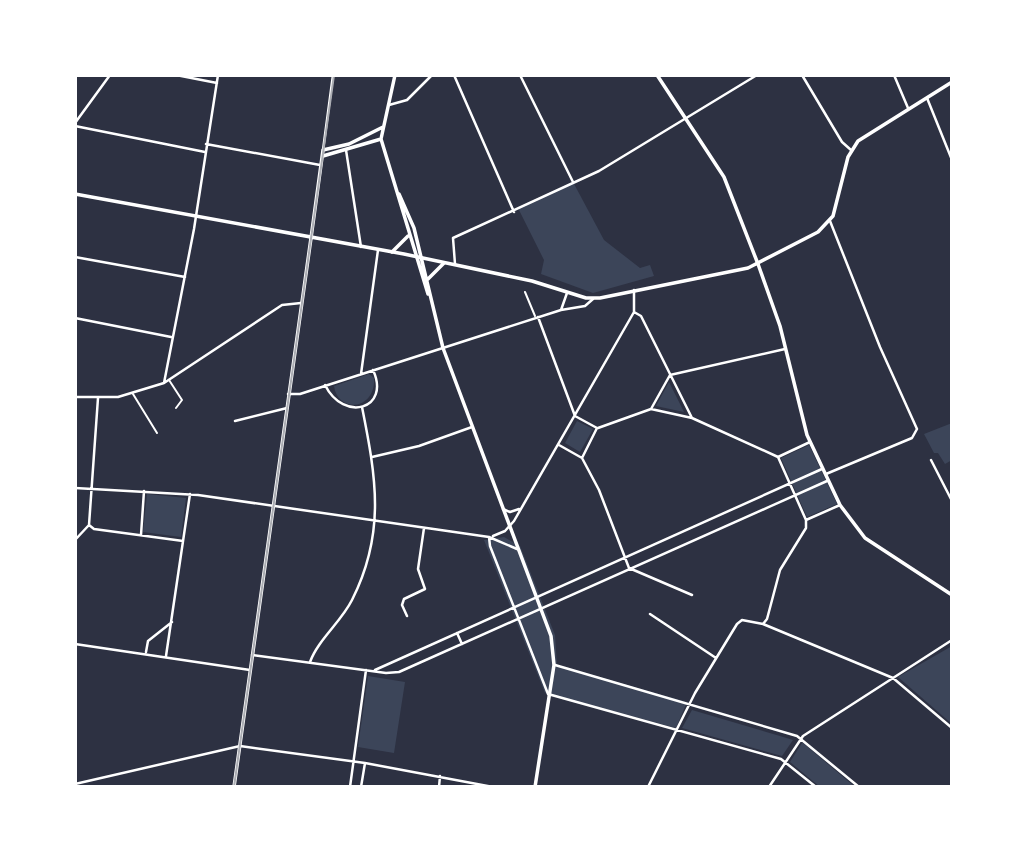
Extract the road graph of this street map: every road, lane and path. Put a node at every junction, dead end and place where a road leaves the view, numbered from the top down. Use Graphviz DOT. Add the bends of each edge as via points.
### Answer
graph roads {
  1 [pos="110,75"];
  2 [pos="176,75"];
  3 [pos="218,75"];
  4 [pos="333,75"];
  5 [pos="396,75"];
  6 [pos="432,75"];
  7 [pos="454,75"];
  8 [pos="520,75"];
  9 [pos="657,75"];
  10 [pos="757,75"];
  11 [pos="802,75"];
  12 [pos="894,75"];
  13 [pos="952,82"];
  14 [pos="217,83"];
  15 [pos="927,98"];
  16 [pos="389,105"];
  17 [pos="908,108"];
  18 [pos="683,119"];
  19 [pos="75,125"];
  20 [pos="383,127"];
  21 [pos="381,139"];
  22 [pos="206,144"];
  23 [pos="323,150"];
  24 [pos="346,150"];
  25 [pos="852,150"];
  26 [pos="205,152"];
  27 [pos="322,156"];
  28 [pos="952,160"];
  29 [pos="321,165"];
  30 [pos="573,182"];
  31 [pos="75,194"];
  32 [pos="399,194"];
  33 [pos="514,212"];
  34 [pos="195,217"];
  35 [pos="830,221"];
  36 [pos="408,234"];
  37 [pos="311,239"];
  38 [pos="361,247"];
  39 [pos="378,250"];
  40 [pos="392,252"];
  41 [pos="415,256"];
  42 [pos="75,257"];
  43 [pos="422,258"];
  44 [pos="444,263"];
  45 [pos="758,264"];
  46 [pos="455,265"];
  47 [pos="185,277"];
  48 [pos="427,281"];
  49 [pos="634,290"];
  50 [pos="525,292"];
  51 [pos="568,292"];
  52 [pos="429,295"];
  53 [pos="593,299"];
  54 [pos="301,303"];
  55 [pos="561,310"];
  56 [pos="634,312"];
  57 [pos="537,317"];
  58 [pos="75,318"];
  59 [pos="173,338"];
  60 [pos="443,348"];
  61 [pos="785,349"];
  62 [pos="373,370"];
  63 [pos="361,374"];
  64 [pos="670,375"];
  65 [pos="169,380"];
  66 [pos="164,383"];
  67 [pos="325,385"];
  68 [pos="134,394"];
  69 [pos="288,394"];
  70 [pos="75,397"];
  71 [pos="98,397"];
  72 [pos="362,407"];
  73 [pos="176,408"];
  74 [pos="286,408"];
  75 [pos="652,409"];
  76 [pos="575,416"];
  77 [pos="692,418"];
  78 [pos="235,421"];
  79 [pos="472,426"];
  80 [pos="597,428"];
  81 [pos="157,433"];
  82 [pos="810,442"];
  83 [pos="559,445"];
  84 [pos="372,457"];
  85 [pos="778,457"];
  86 [pos="582,458"];
  87 [pos="931,460"];
  88 [pos="822,469"];
  89 [pos="824,474"];
  90 [pos="827,481"];
  91 [pos="789,483"];
  92 [pos="75,488"];
  93 [pos="91,488"];
  94 [pos="144,491"];
  95 [pos="190,494"];
  96 [pos="794,495"];
  97 [pos="952,501"];
  98 [pos="840,505"];
  99 [pos="273,506"];
  100 [pos="522,507"];
  101 [pos="502,508"];
  102 [pos="375,520"];
  103 [pos="806,520"];
  104 [pos="89,525"];
  105 [pos="509,527"];
  106 [pos="424,528"];
  107 [pos="141,535"];
  108 [pos="489,537"];
  109 [pos="75,540"];
  110 [pos="183,541"];
  111 [pos="517,549"];
  112 [pos="624,556"];
  113 [pos="629,568"];
  114 [pos="692,595"];
  115 [pos="952,595"];
  116 [pos="536,597"];
  117 [pos="514,607"];
  118 [pos="541,607"];
  119 [pos="650,614"];
  120 [pos="407,616"];
  121 [pos="519,617"];
  122 [pos="172,622"];
  123 [pos="763,624"];
  124 [pos="457,633"];
  125 [pos="952,640"];
  126 [pos="75,644"];
  127 [pos="462,644"];
  128 [pos="146,653"];
  129 [pos="252,655"];
  130 [pos="166,656"];
  131 [pos="716,658"];
  132 [pos="310,662"];
  133 [pos="554,665"];
  134 [pos="250,670"];
  135 [pos="366,670"];
  136 [pos="372,671"];
  137 [pos="892,678"];
  138 [pos="548,694"];
  139 [pos="690,706"];
  140 [pos="952,728"];
  141 [pos="678,730"];
  142 [pos="801,738"];
  143 [pos="240,746"];
  144 [pos="354,761"];
  145 [pos="787,762"];
  146 [pos="365,763"];
  147 [pos="440,776"];
  148 [pos="75,784"];
  149 [pos="234,787"];
  150 [pos="351,787"];
  151 [pos="361,787"];
  152 [pos="439,787"];
  153 [pos="493,787"];
  154 [pos="535,787"];
  155 [pos="648,787"];
  156 [pos="769,787"];
  157 [pos="816,787"];
  158 [pos="859,787"];
  1 -- 19 [label="street"];
  2 -- 14 [label="street"];
  3 -- 14 [label="street"];
  4 -- 23 [label="street"];
  5 -- 16 [label="main road"];
  6 -- 16 [label="street" via="407,100"];
  7 -- 33 [label="street"];
  8 -- 30 [label="street"];
  9 -- 18 [label="main road"];
  10 -- 18 [label="street"];
  11 -- 25 [label="street" via="842,142"];
  12 -- 17 [label="street"];
  13 -- 15 [label="main road"];
  14 -- 22 [label="street"];
  15 -- 17 [label="main road"];
  15 -- 28 [label="street"];
  16 -- 20 [label="main road"];
  17 -- 25 [label="main road" via="858,141"];
  18 -- 30 [label="street" via="598,172"];
  18 -- 45 [label="main road" via="724,177"];
  19 -- 26 [label="street"];
  20 -- 21 [label="main road"];
  20 -- 23 [label="main road" via="349,144"];
  21 -- 24 [label="main road"];
  21 -- 32 [label="main road"];
  22 -- 26 [label="street"];
  22 -- 29 [label="street"];
  23 -- 27 [label="main road"];
  24 -- 27 [label="main road"];
  24 -- 38 [label="street"];
  25 -- 35 [label="main road"];
  26 -- 34 [label="street"];
  27 -- 29 [label="main road"];
  29 -- 37 [label="main road"];
  30 -- 33 [label="street"];
  31 -- 34 [label="main road"];
  32 -- 36 [label="main road"];
  32 -- 43 [label="main road"];
  33 -- 46 [label="street" via="453,238"];
  34 -- 37 [label="main road"];
  34 -- 47 [label="street"];
  35 -- 45 [label="main road"];
  35 -- 89 [label="street" via="916,434"];
  36 -- 40 [label="main road"];
  36 -- 41 [label="main road"];
  37 -- 38 [label="main road"];
  37 -- 54 [label="main road"];
  38 -- 39 [label="main road"];
  39 -- 40 [label="main road"];
  39 -- 63 [label="street"];
  40 -- 41 [label="main road"];
  41 -- 43 [label="main road"];
  41 -- 52 [label="main road"];
  42 -- 47 [label="street"];
  43 -- 44 [label="main road"];
  43 -- 48 [label="main road"];
  44 -- 46 [label="main road"];
  44 -- 48 [label="main road"];
  45 -- 49 [label="main road"];
  45 -- 61 [label="main road"];
  46 -- 51 [label="main road"];
  47 -- 59 [label="street"];
  48 -- 52 [label="main road"];
  49 -- 53 [label="main road"];
  49 -- 56 [label="street"];
  50 -- 57 [label="lane"];
  51 -- 53 [label="main road"];
  51 -- 55 [label="street"];
  52 -- 60 [label="main road"];
  53 -- 55 [label="street" via="585,306"];
  54 -- 65 [label="street" via="282,304"];
  54 -- 69 [label="main road"];
  55 -- 57 [label="street"];
  56 -- 64 [label="street" via="641,316"];
  56 -- 76 [label="street"];
  57 -- 60 [label="street"];
  57 -- 76 [label="street"];
  58 -- 59 [label="street"];
  59 -- 66 [label="street"];
  60 -- 62 [label="street"];
  60 -- 79 [label="main road"];
  61 -- 64 [label="street"];
  61 -- 82 [label="main road"];
  62 -- 63 [label="street"];
  62 -- 72 [label="street" via="376,396"];
  63 -- 67 [label="street"];
  64 -- 75 [label="street"];
  64 -- 77 [label="street"];
  65 -- 66 [label="street"];
  65 -- 73 [label="lane" via="182,401"];
  66 -- 68 [label="street"];
  67 -- 69 [label="street"];
  67 -- 72 [label="street" via="336,402"];
  68 -- 71 [label="street"];
  68 -- 81 [label="lane"];
  69 -- 74 [label="main road"];
  70 -- 71 [label="street"];
  71 -- 93 [label="street"];
  72 -- 84 [label="street"];
  74 -- 78 [label="street"];
  74 -- 99 [label="main road"];
  75 -- 77 [label="street"];
  75 -- 80 [label="street"];
  76 -- 80 [label="street"];
  76 -- 83 [label="street"];
  77 -- 85 [label="street"];
  79 -- 84 [label="street"];
  79 -- 101 [label="main road"];
  80 -- 86 [label="street"];
  82 -- 85 [label="street"];
  82 -- 88 [label="main road"];
  83 -- 86 [label="street"];
  83 -- 100 [label="street"];
  84 -- 102 [label="street"];
  85 -- 91 [label="street"];
  86 -- 112 [label="street"];
  87 -- 97 [label="street"];
  88 -- 89 [label="main road"];
  88 -- 91 [label="street"];
  89 -- 90 [label="main road"];
  90 -- 96 [label="street"];
  90 -- 98 [label="main road"];
  91 -- 96 [label="street"];
  91 -- 112 [label="street"];
  92 -- 93 [label="street"];
  93 -- 94 [label="street"];
  93 -- 104 [label="street"];
  94 -- 95 [label="street"];
  94 -- 107 [label="street"];
  95 -- 99 [label="street"];
  95 -- 110 [label="street"];
  96 -- 103 [label="street"];
  96 -- 113 [label="street"];
  98 -- 103 [label="street"];
  98 -- 115 [label="main road" via="865,538"];
  99 -- 102 [label="street"];
  99 -- 129 [label="main road"];
  100 -- 101 [label="street" via="510,512"];
  100 -- 105 [label="street"];
  101 -- 105 [label="main road"];
  102 -- 106 [label="street"];
  102 -- 132 [label="street" via="352,600"];
  103 -- 123 [label="street" via="806,528 780,570"];
  104 -- 107 [label="street"];
  104 -- 109 [label="street"];
  105 -- 108 [label="street"];
  105 -- 111 [label="main road"];
  106 -- 108 [label="street"];
  106 -- 120 [label="street" via="418,569 425,589 404,599"];
  107 -- 110 [label="street"];
  108 -- 111 [label="street"];
  108 -- 117 [label="street"];
  110 -- 122 [label="street"];
  111 -- 116 [label="main road"];
  112 -- 113 [label="street"];
  112 -- 116 [label="street"];
  113 -- 114 [label="street"];
  113 -- 118 [label="street"];
  116 -- 117 [label="street"];
  116 -- 118 [label="main road"];
  117 -- 121 [label="street"];
  117 -- 124 [label="street"];
  118 -- 121 [label="street"];
  118 -- 133 [label="main road"];
  119 -- 131 [label="street"];
  121 -- 127 [label="street"];
  121 -- 138 [label="street"];
  122 -- 128 [label="street" via="148,640"];
  122 -- 130 [label="street"];
  123 -- 131 [label="street" via="742,620"];
  123 -- 137 [label="street"];
  124 -- 127 [label="street"];
  124 -- 136 [label="street"];
  125 -- 137 [label="street"];
  126 -- 128 [label="street"];
  127 -- 136 [label="street" via="391,674"];
  128 -- 130 [label="street"];
  129 -- 132 [label="street"];
  129 -- 134 [label="main road"];
  130 -- 134 [label="street"];
  131 -- 139 [label="street"];
  132 -- 135 [label="street"];
  133 -- 138 [label="main road"];
  133 -- 139 [label="street"];
  134 -- 143 [label="main road"];
  135 -- 136 [label="street"];
  135 -- 144 [label="street"];
  137 -- 140 [label="street"];
  137 -- 142 [label="street"];
  138 -- 141 [label="street"];
  138 -- 154 [label="main road"];
  139 -- 141 [label="street"];
  139 -- 142 [label="street"];
  141 -- 145 [label="street"];
  141 -- 155 [label="street"];
  142 -- 145 [label="street"];
  142 -- 158 [label="street"];
  143 -- 144 [label="street"];
  143 -- 148 [label="street"];
  143 -- 149 [label="main road"];
  144 -- 146 [label="street"];
  144 -- 150 [label="street"];
  145 -- 156 [label="street"];
  145 -- 157 [label="street"];
  146 -- 147 [label="street"];
  146 -- 151 [label="street"];
  147 -- 152 [label="street"];
  147 -- 153 [label="street"];
}
